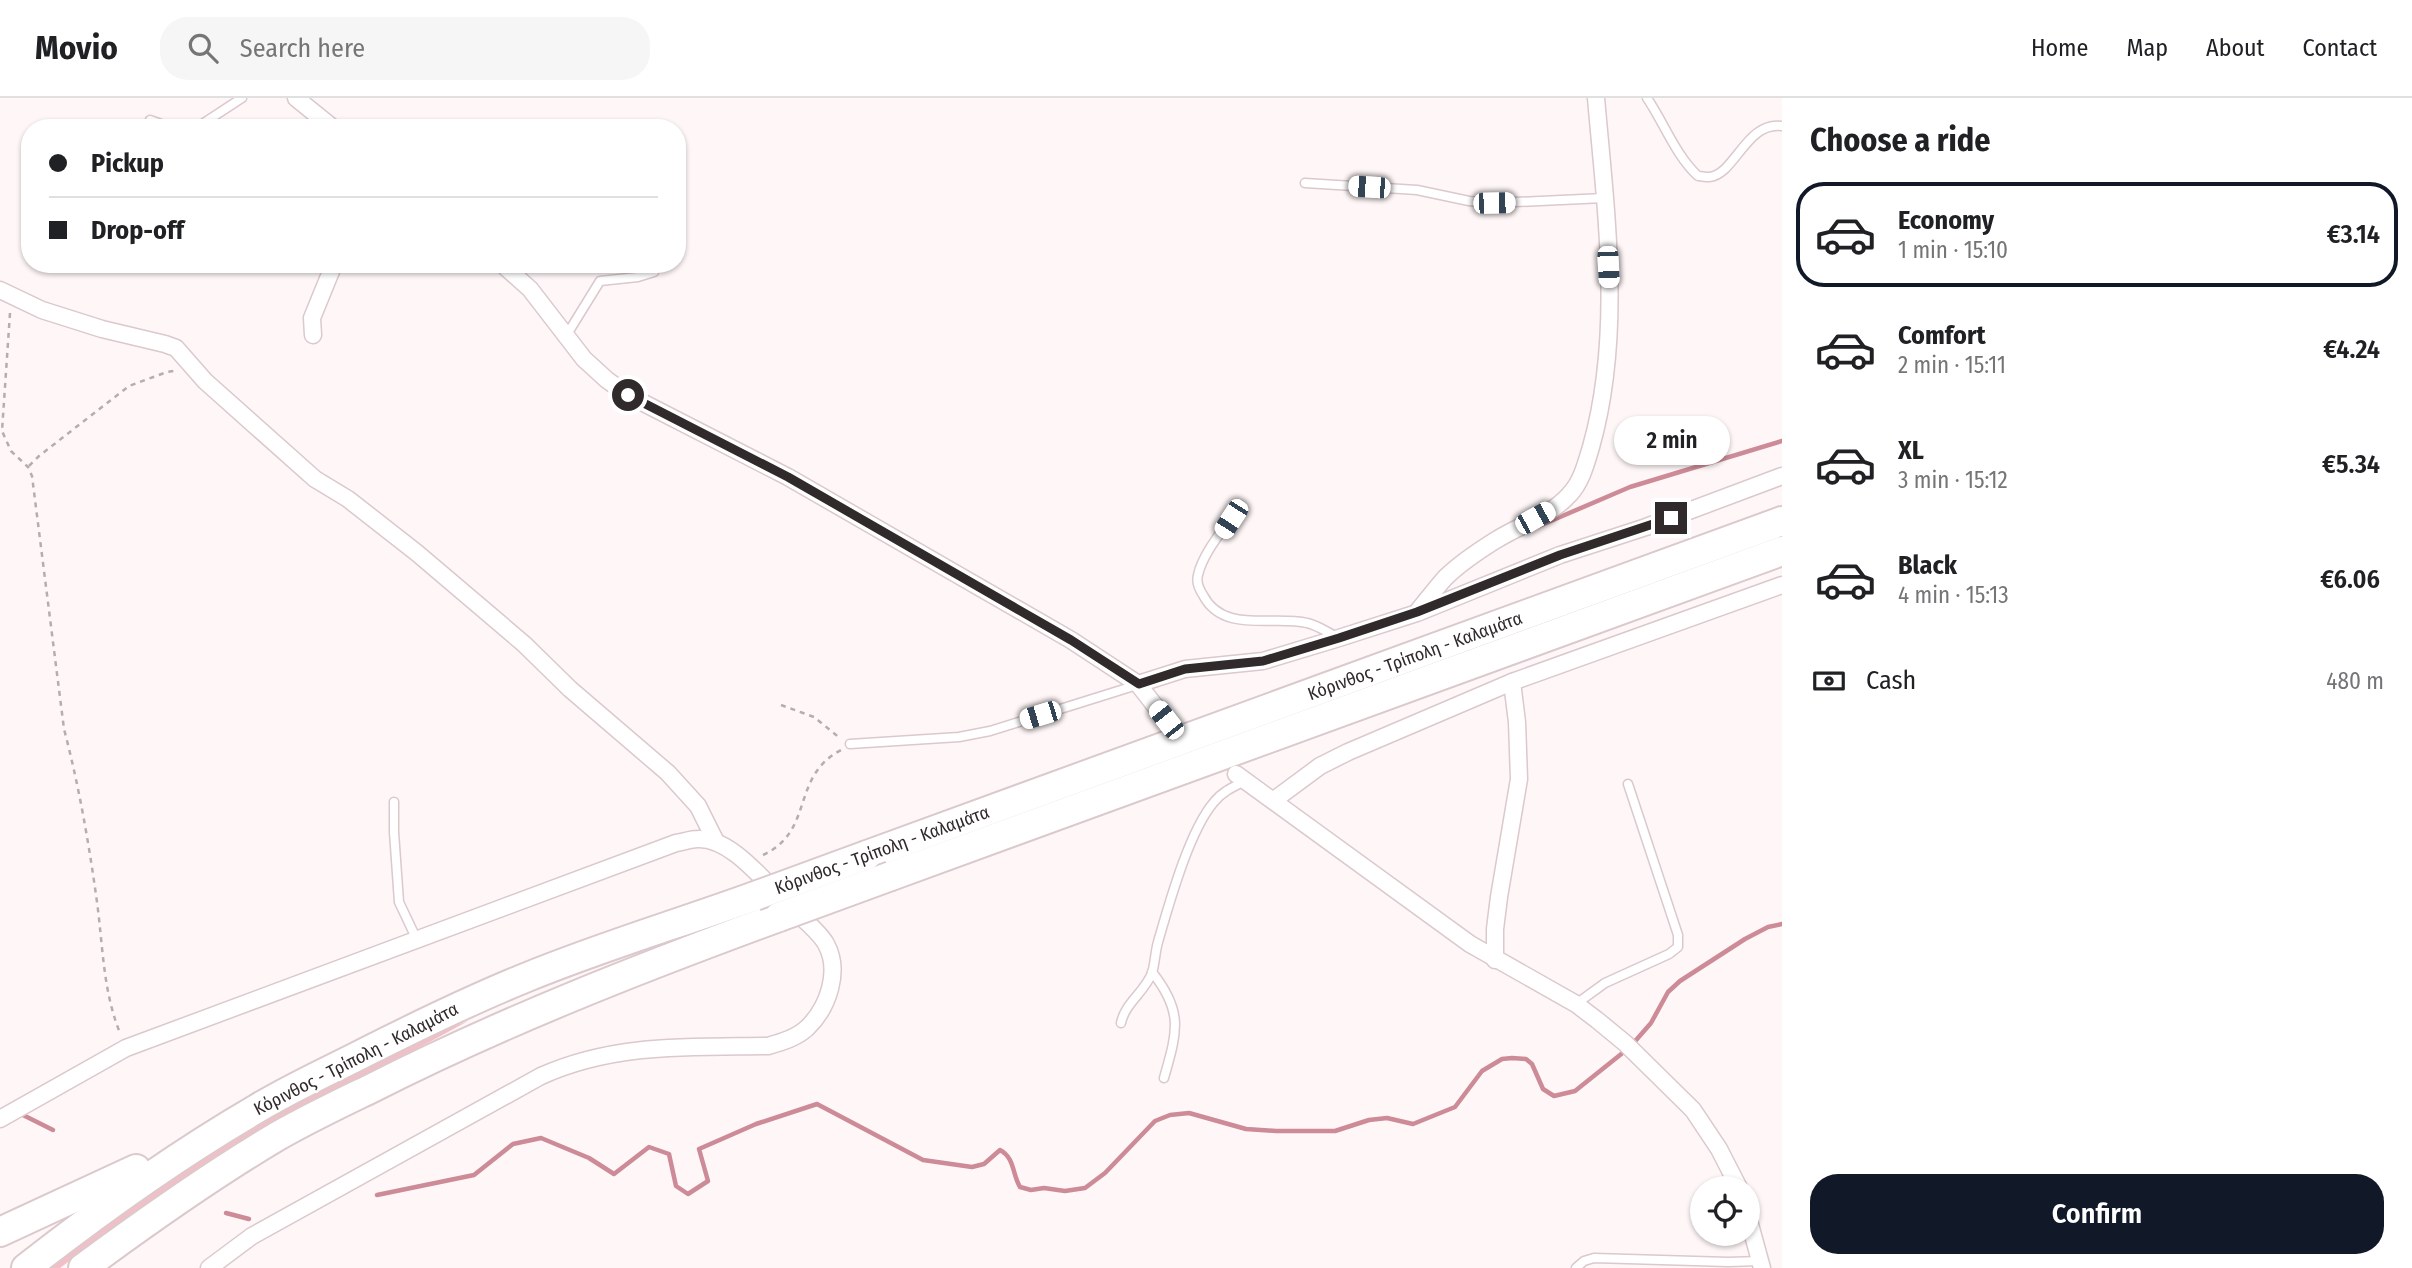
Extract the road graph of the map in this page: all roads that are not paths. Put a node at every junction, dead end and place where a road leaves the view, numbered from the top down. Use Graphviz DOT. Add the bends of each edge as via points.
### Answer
graph roads {
  1 [pos="242,98"];
  2 [pos="296,98"];
  3 [pos="1596,98"];
  4 [pos="1647,98"];
  5 [pos="210,119"];
  6 [pos="322,119"];
  7 [pos="1782,126"];
  8 [pos="1305,183"];
  9 [pos="1604,198"];
  10 [pos="330,273"];
  11 [pos="512,273"];
  12 [pos="651,273"];
  13 [pos="7,293"];
  14 [pos="313,335"];
  15 [pos="566,336"];
  16 [pos="1782,476"];
  17 [pos="1240,505"];
  18 [pos="1782,522"];
  19 [pos="1782,551"];
  20 [pos="1782,585"];
  21 [pos="1417,612"];
  22 [pos="1339,638"];
  23 [pos="1512,682"];
  24 [pos="1139,684"];
  25 [pos="1166,720"];
  26 [pos="850,744"];
  27 [pos="1241,777"];
  28 [pos="1628,783"];
  29 [pos="1274,800"];
  30 [pos="394,802"];
  31 [pos="716,842"];
  32 [pos="417,940"];
  33 [pos="1495,960"];
  34 [pos="1152,972"];
  35 [pos="1576,1004"];
  36 [pos="1121,1023"];
  37 [pos="1164,1077"];
  38 [pos="257,1108"];
  39 [pos="0,1119"];
  40 [pos="1733,1176"];
  41 [pos="185,1195"];
  42 [pos="0,1232"];
  43 [pos="1756,1246"];
  44 [pos="1761,1264"];
  45 [pos="26,1268"];
  46 [pos="83,1268"];
  47 [pos="106,1268"];
  48 [pos="209,1268"];
  49 [pos="1576,1268"];
  1 -- 5 [label="lane"];
  2 -- 6 [label="street"];
  3 -- 9 [label="street"];
  4 -- 7 [label="lane" via="1679,154 1698,176 1720,172 1756,133"];
  8 -- 9 [label="lane" via="1418,190 1494,203"];
  9 -- 21 [label="street" via="1610,314 1599,416 1581,476 1555,507 1496,540 1446,576"];
  10 -- 14 [label="street" via="312,318"];
  11 -- 15 [label="street"];
  12 -- 15 [label="lane" via="600,281"];
  13 -- 31 [label="street" via="43,310 176,348 315,479 417,553 668,773 698,806"];
  15 -- 24 [label="street" via="584,359 628,395 788,477"];
  16 -- 21 [label="street"];
  17 -- 22 [label="lane" via="1197,576 1205,600 1219,613 1238,620 1310,624"];
  18 -- 38 [label="highway, Κόρινθος - Τρίπολη - Καλαμάτα, bridge" via="593,951 492,992"];
  19 -- 41 [label="highway, Κόρινθος - Τρίπολη - Καλαμάτα, bridge" via="779,917 548,1006 304,1122"];
  20 -- 23 [label="street"];
  21 -- 22 [label="street"];
  22 -- 24 [label="street" via="1263,661 1185,669"];
  23 -- 29 [label="street" via="1348,752"];
  23 -- 33 [label="street" via="1520,779 1499,897"];
  24 -- 25 [label="street"];
  24 -- 26 [label="lane" via="990,731"];
  27 -- 29 [label="street"];
  27 -- 34 [label="lane" via="1213,803 1196,829"];
  28 -- 35 [label="lane" via="1678,947 1605,983"];
  29 -- 33 [label="street"];
  30 -- 32 [label="lane" via="400,902"];
  31 -- 32 [label="street" via="676,843"];
  31 -- 48 [label="street" via="748,863 825,942 832,961 829,994 806,1029 768,1046 626,1050 564,1065 252,1236"];
  32 -- 39 [label="street" via="127,1048"];
  33 -- 35 [label="street"];
  34 -- 36 [label="lane" via="1123,1012"];
  34 -- 37 [label="lane" via="1170,996 1176,1019"];
  35 -- 40 [label="street" via="1693,1110"];
  38 -- 42 [label="highway"];
  38 -- 45 [label="highway, Κόρινθος - Τρίπολη - Καλαμάτα" via="146,1180"];
  41 -- 46 [label="highway, Κόρινθος - Τρίπολη - Καλαμάτα"];
  41 -- 47 [label="highway"];
  43 -- 44 [label="street"];
  44 -- 49 [label="lane" via="1594,1258"];
}
